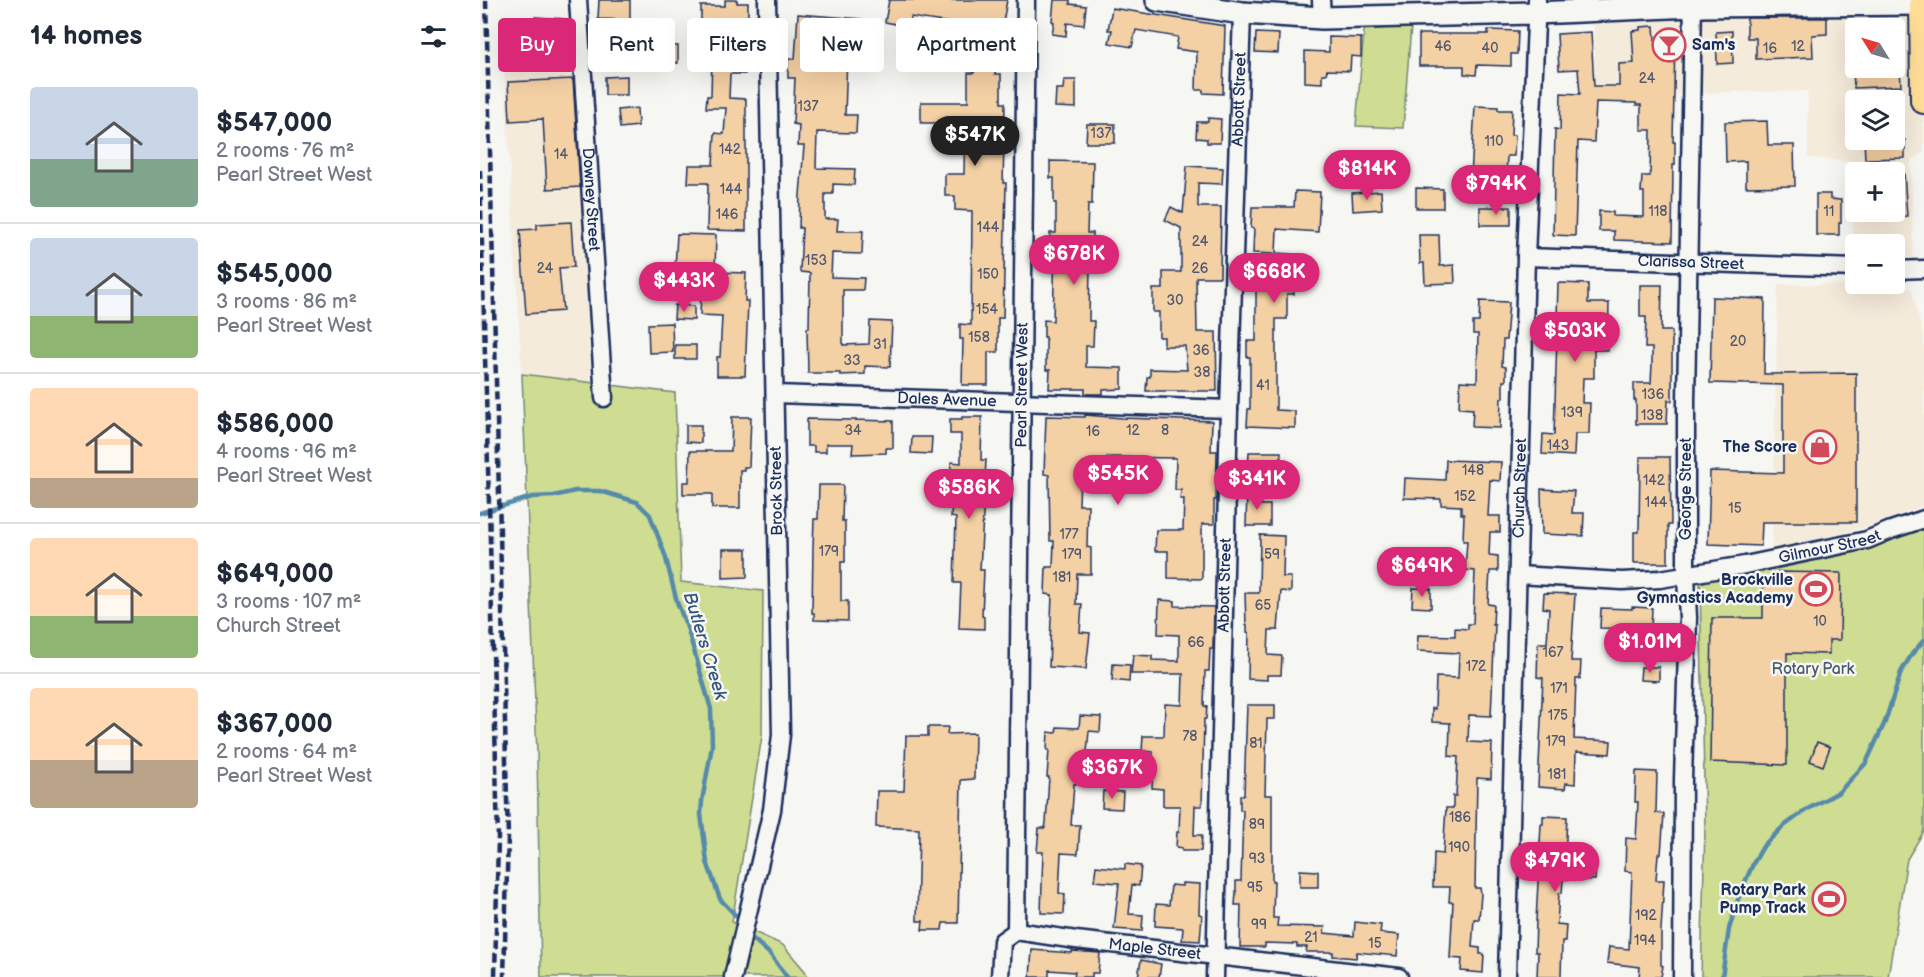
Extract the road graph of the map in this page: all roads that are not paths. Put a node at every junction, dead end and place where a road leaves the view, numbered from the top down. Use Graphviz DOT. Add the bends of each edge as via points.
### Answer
graph roads {
  1 [pos="578,0"];
  2 [pos="767,0"];
  3 [pos="1026,0"];
  4 [pos="1157,0"];
  5 [pos="1693,3"];
  6 [pos="1923,3"];
  7 [pos="1536,7"];
  8 [pos="1322,9"];
  9 [pos="1242,13"];
  10 [pos="1924,100"];
  11 [pos="1526,257"];
  12 [pos="1688,263"];
  13 [pos="1845,268"];
  14 [pos="1924,268"];
  15 [pos="1905,269"];
  16 [pos="775,394"];
  17 [pos="604,398"];
  18 [pos="1022,402"];
  19 [pos="1229,409"];
  20 [pos="1924,519"];
  21 [pos="1518,575"];
  22 [pos="1686,576"];
  23 [pos="1016,931"];
  24 [pos="1217,955"];
  25 [pos="733,977"];
  26 [pos="1000,977"];
  27 [pos="1215,977"];
  28 [pos="1399,977"];
  29 [pos="1507,977"];
  30 [pos="1682,977"];
  1 -- 17 [label="street, Downey Street"];
  2 -- 16 [label="street, Brock Street"];
  3 -- 18 [label="street, Pearl Street West"];
  4 -- 9 [label="street"];
  5 -- 6 [label="street"];
  5 -- 7 [label="street"];
  5 -- 12 [label="street, George Street"];
  6 -- 10 [label="main road"];
  7 -- 8 [label="street"];
  7 -- 11 [label="street, Church Street"];
  8 -- 9 [label="street"];
  9 -- 19 [label="street, Abbott Street"];
  11 -- 12 [label="street, Clarissa Street"];
  11 -- 21 [label="street, Church Street"];
  12 -- 13 [label="street, Clarissa Street"];
  12 -- 22 [label="street, George Street"];
  14 -- 15 [label="street"];
  16 -- 18 [label="street, Dales Avenue"];
  16 -- 25 [label="street, Brock Street" via="781,735 772,810"];
  18 -- 19 [label="street, Dales Avenue"];
  18 -- 23 [label="street, Pearl Street West"];
  19 -- 24 [label="street, Abbott Street"];
  20 -- 22 [label="street, Gilmour Street" via="1868,540"];
  21 -- 22 [label="street, Gilmour Street" via="1622,581"];
  21 -- 29 [label="street, Church Street"];
  22 -- 30 [label="street, George Street"];
  23 -- 24 [label="street, Maple Street"];
  23 -- 26 [label="street" via="1002,941"];
  24 -- 27 [label="street, Abbott Street"];
  24 -- 28 [label="street, Maple Street"];
}
